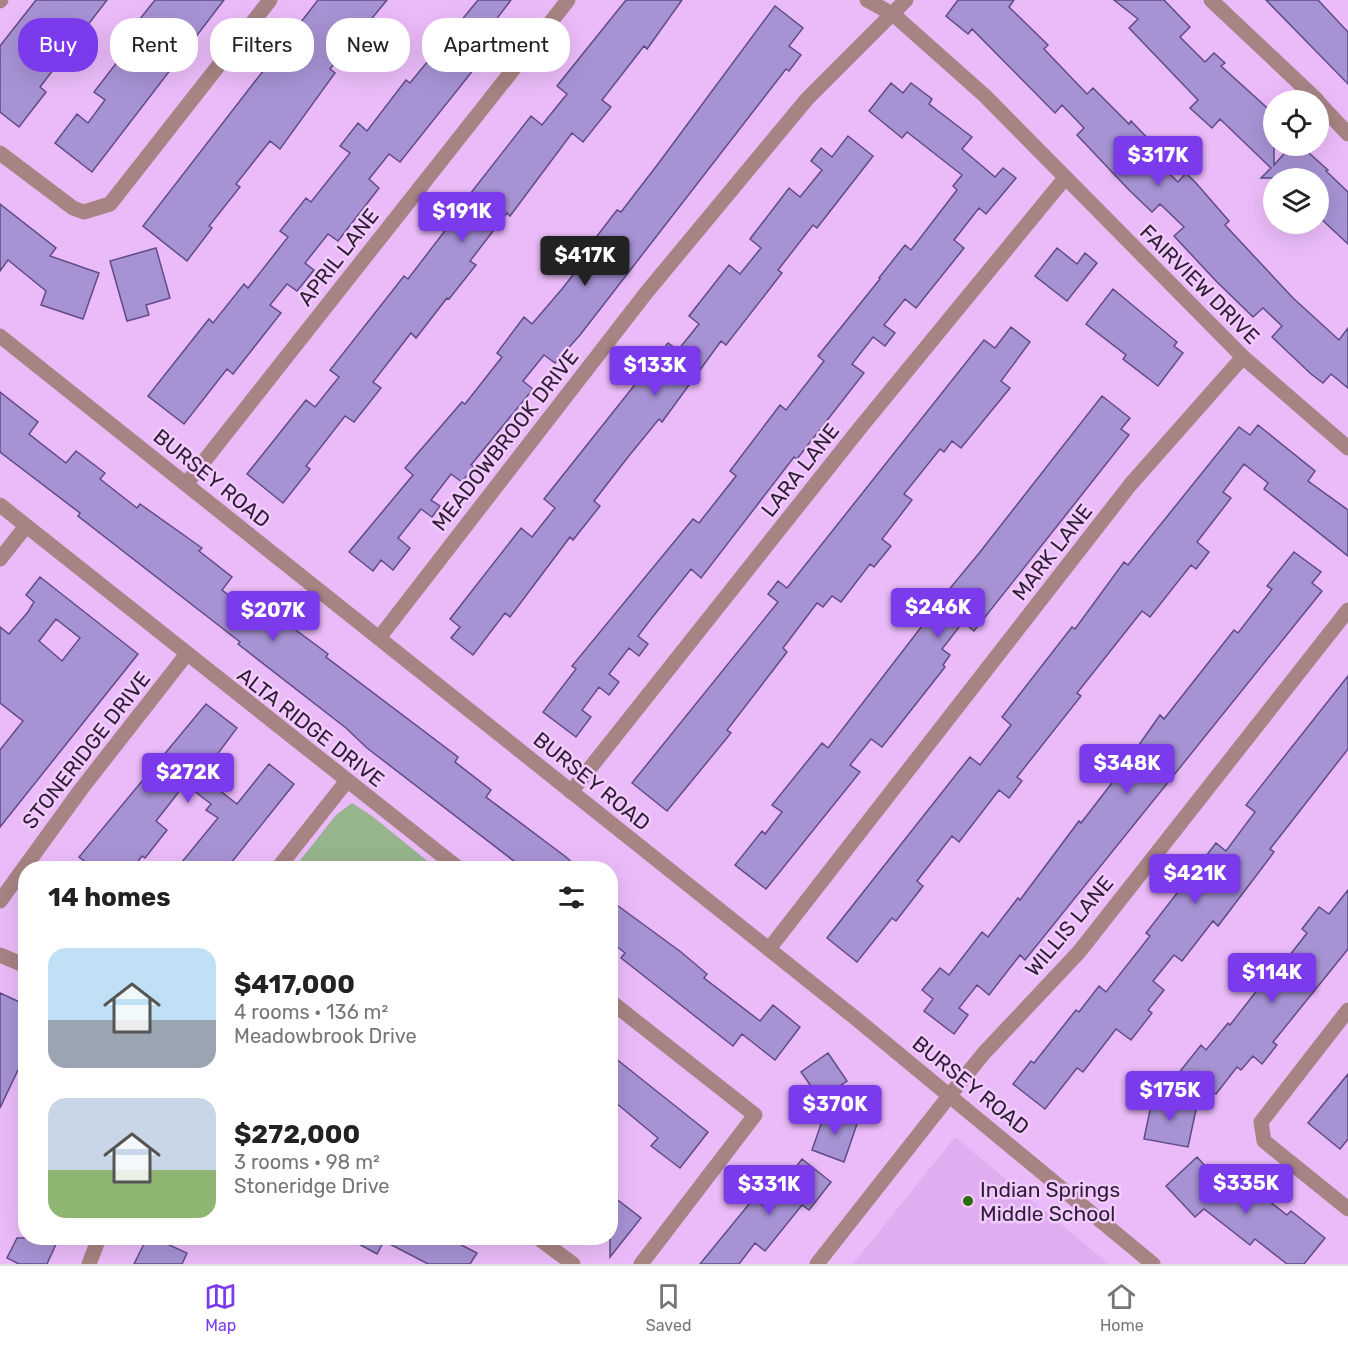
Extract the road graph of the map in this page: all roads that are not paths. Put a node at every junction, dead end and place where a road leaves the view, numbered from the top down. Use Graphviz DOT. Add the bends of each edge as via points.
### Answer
graph roads {
  1 [pos="270,0"];
  2 [pos="568,0"];
  3 [pos="867,0"];
  4 [pos="906,0"];
  5 [pos="1211,0"];
  6 [pos="894,15"];
  7 [pos="1306,90"];
  8 [pos="1329,113"];
  9 [pos="1348,134"];
  10 [pos="0,153"];
  11 [pos="1065,178"];
  12 [pos="0,336"];
  13 [pos="1243,357"];
  14 [pos="1348,448"];
  15 [pos="186,484"];
  16 [pos="0,505"];
  17 [pos="26,526"];
  18 [pos="0,559"];
  19 [pos="1348,610"];
  20 [pos="379,638"];
  21 [pos="186,655"];
  22 [pos="345,782"];
  23 [pos="571,792"];
  24 [pos="29,861"];
  25 [pos="283,861"];
  26 [pos="449,861"];
  27 [pos="18,876"];
  28 [pos="0,901"];
  29 [pos="769,949"];
  30 [pos="0,955"];
  31 [pos="18,963"];
  32 [pos="618,1007"];
  33 [pos="1348,1010"];
  34 [pos="950,1095"];
  35 [pos="1348,1209"];
  36 [pos="96,1245"];
  37 [pos="547,1245"];
  38 [pos="89,1264"];
  39 [pos="573,1264"];
  40 [pos="640,1264"];
  41 [pos="817,1264"];
  42 [pos="1153,1264"];
  1 -- 10 [label="street" via="110,204 84,212 63,202"];
  2 -- 15 [label="street, APRIL LANE"];
  3 -- 6 [label="street, FAIRVIEW DRIVE"];
  4 -- 6 [label="street, MEADOWBROOK DRIVE"];
  5 -- 7 [label="street"];
  6 -- 11 [label="street, FAIRVIEW DRIVE" via="984,95"];
  6 -- 20 [label="street, MEADOWBROOK DRIVE" via="807,99 646,293"];
  8 -- 9 [label="street"];
  11 -- 13 [label="street, FAIRVIEW DRIVE"];
  11 -- 23 [label="street, LARA LANE" via="860,428"];
  12 -- 15 [label="street, BURSEY ROAD"];
  13 -- 14 [label="street, FAIRVIEW DRIVE"];
  13 -- 29 [label="street, MARK LANE" via="1130,485"];
  15 -- 20 [label="street, BURSEY ROAD"];
  16 -- 17 [label="street, ALTA RIDGE DRIVE"];
  17 -- 18 [label="street"];
  17 -- 21 [label="street, ALTA RIDGE DRIVE"];
  19 -- 34 [label="street, WILLIS LANE" via="1078,952"];
  20 -- 23 [label="street, BURSEY ROAD"];
  21 -- 22 [label="street, ALTA RIDGE DRIVE"];
  21 -- 24 [label="street, STONERIDGE DRIVE"];
  22 -- 25 [label="street"];
  22 -- 26 [label="street, ALTA RIDGE DRIVE"];
  23 -- 29 [label="street, BURSEY ROAD"];
  27 -- 28 [label="street, STONERIDGE DRIVE"];
  29 -- 34 [label="street, BURSEY ROAD"];
  30 -- 31 [label="street"];
  32 -- 40 [label="street" via="755,1115"];
  33 -- 35 [label="street" via="1261,1122 1264,1141"];
  34 -- 41 [label="street, WILLIS LANE"];
  34 -- 42 [label="street, BURSEY ROAD"];
  36 -- 38 [label="street"];
  37 -- 39 [label="street"];
}
